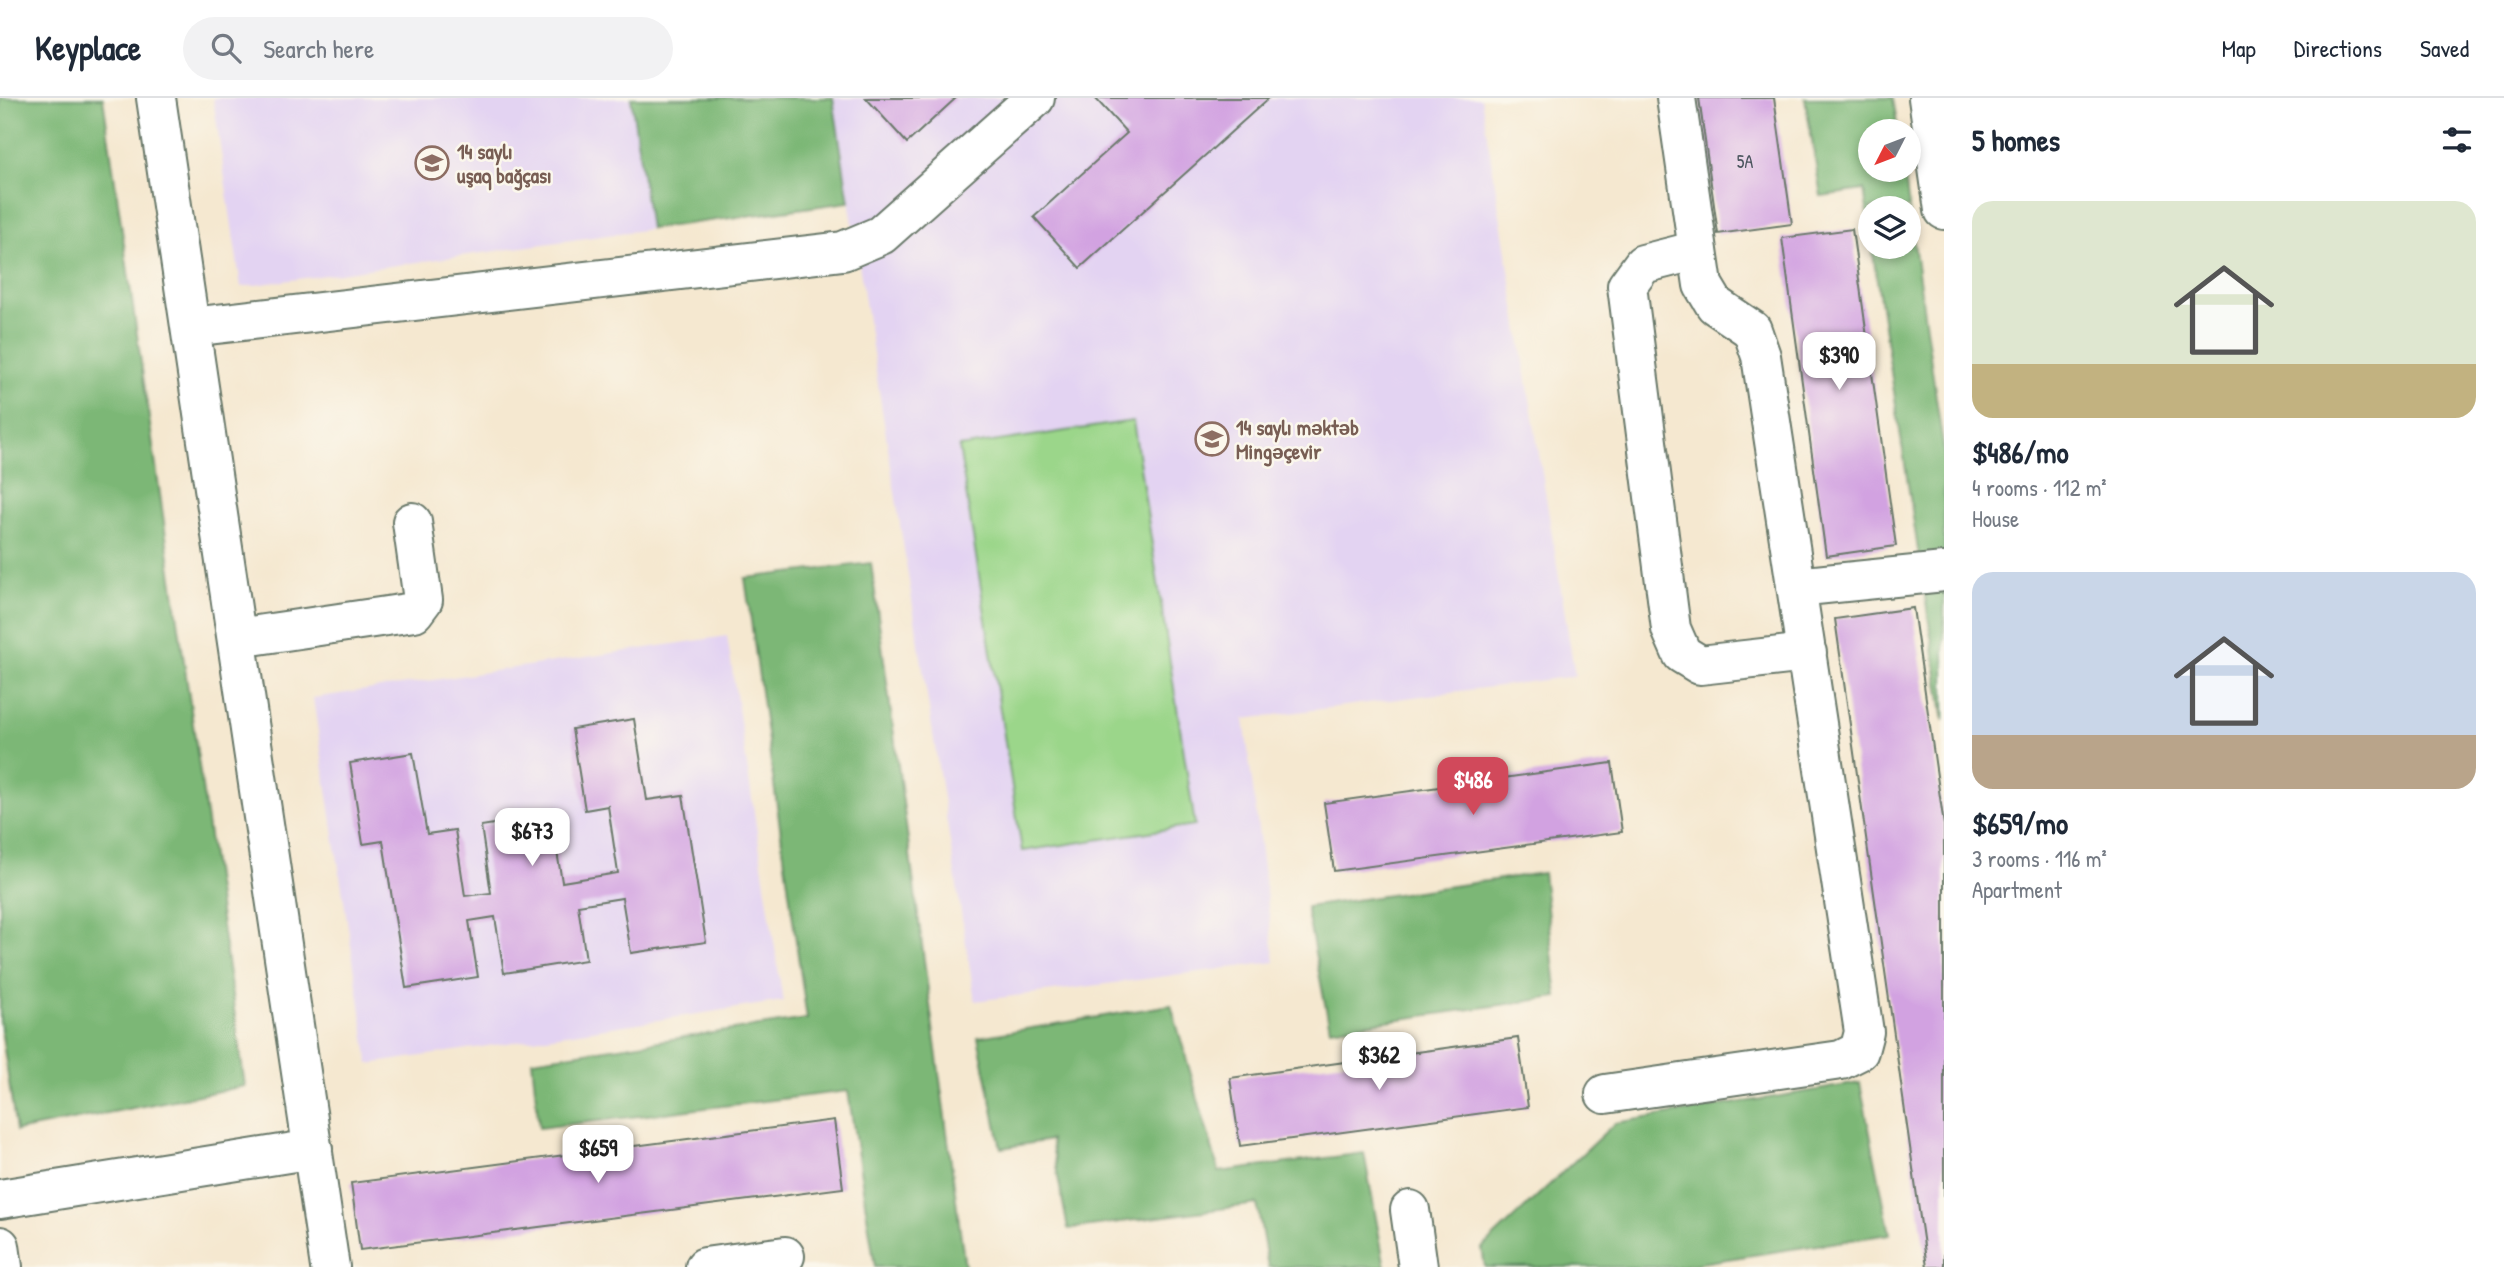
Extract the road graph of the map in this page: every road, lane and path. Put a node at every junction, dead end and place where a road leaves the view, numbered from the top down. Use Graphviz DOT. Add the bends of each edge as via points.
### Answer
graph roads {
  1 [pos="156,98"];
  2 [pos="1035,98"];
  3 [pos="1676,98"];
  4 [pos="1928,98"];
  5 [pos="1944,209"];
  6 [pos="1698,250"];
  7 [pos="191,327"];
  8 [pos="412,522"];
  9 [pos="1944,572"];
  10 [pos="1796,587"];
  11 [pos="237,638"];
  12 [pos="1807,653"];
  13 [pos="1605,1094"];
  14 [pos="313,1149"];
  15 [pos="0,1199"];
  16 [pos="1410,1210"];
  17 [pos="0,1246"];
  18 [pos="785,1256"];
  19 [pos="3,1267"];
  20 [pos="330,1267"];
  21 [pos="705,1267"];
  22 [pos="1418,1267"];
  1 -- 7 [label="street"];
  2 -- 7 [label="street" via="881,235 843,251"];
  3 -- 6 [label="street"];
  4 -- 5 [label="street"];
  6 -- 10 [label="street" via="1703,285 1715,305 1752,330 1761,356"];
  6 -- 12 [label="street" via="1643,264 1627,286 1671,629 1682,654 1700,665"];
  7 -- 11 [label="street"];
  8 -- 11 [label="street" via="423,600 414,612"];
  9 -- 10 [label="street"];
  10 -- 12 [label="street"];
  11 -- 14 [label="street"];
  12 -- 13 [label="street" via="1864,1032 1859,1051 1841,1060"];
  14 -- 15 [label="street"];
  14 -- 20 [label="street"];
  16 -- 22 [label="street"];
  17 -- 19 [label="street"];
  18 -- 21 [label="street"];
}
